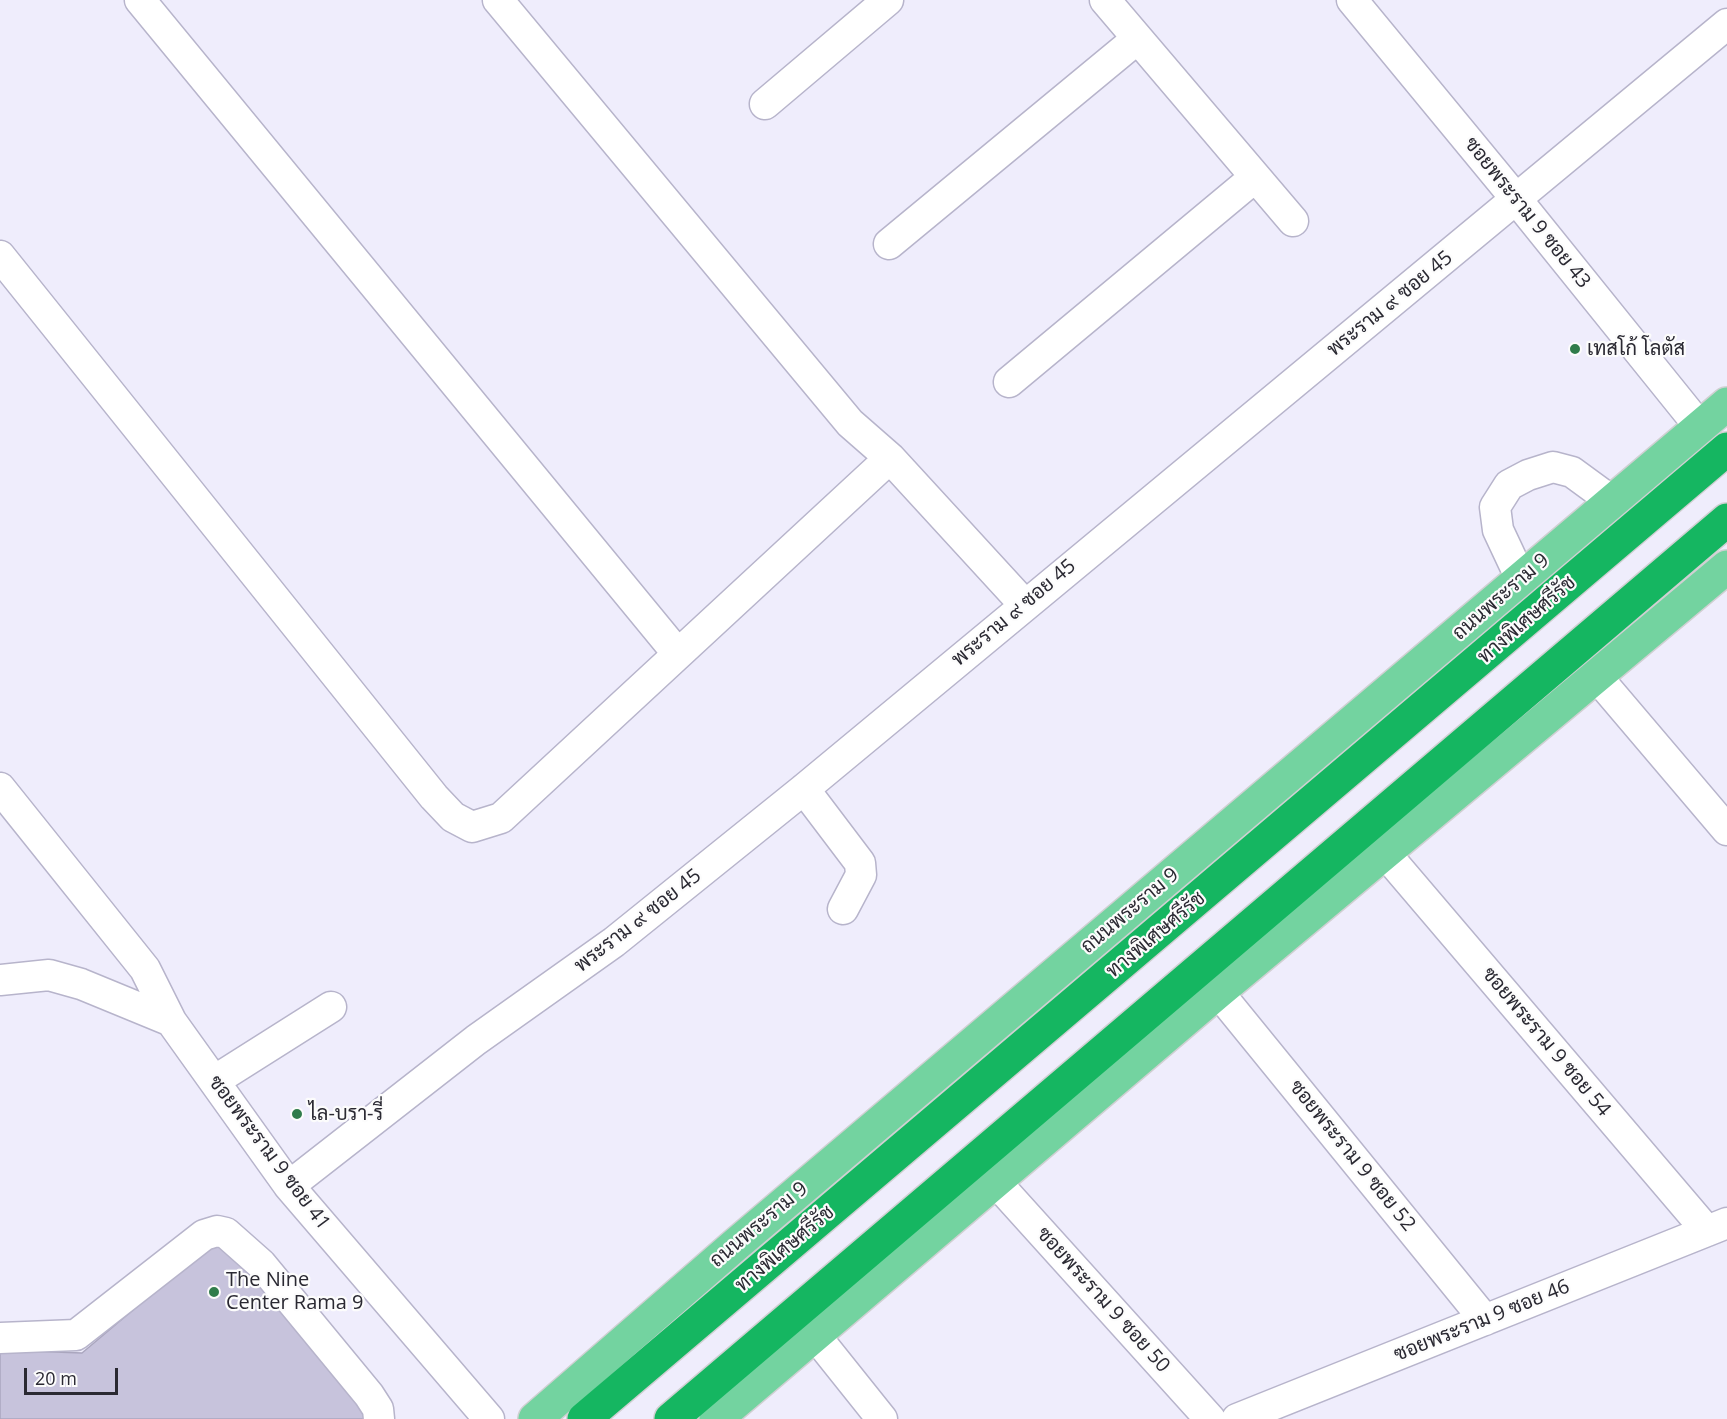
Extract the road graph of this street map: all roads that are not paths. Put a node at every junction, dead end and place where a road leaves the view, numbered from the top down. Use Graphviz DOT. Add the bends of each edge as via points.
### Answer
graph roads {
  1 [pos="140,0"];
  2 [pos="498,0"];
  3 [pos="888,0"];
  4 [pos="1105,0"];
  5 [pos="1364,4"];
  6 [pos="1727,24"];
  7 [pos="1137,39"];
  8 [pos="765,104"];
  9 [pos="1254,178"];
  10 [pos="1517,200"];
  11 [pos="1293,221"];
  12 [pos="889,243"];
  13 [pos="0,256"];
  14 [pos="1009,382"];
  15 [pos="1727,404"];
  16 [pos="1700,427"];
  17 [pos="1727,449"];
  18 [pos="890,458"];
  19 [pos="1613,502"];
  20 [pos="1727,520"];
  21 [pos="1727,567"];
  22 [pos="1521,579"];
  23 [pos="1024,604"];
  24 [pos="678,654"];
  25 [pos="1597,677"];
  26 [pos="0,788"];
  27 [pos="804,789"];
  28 [pos="1727,830"];
  29 [pos="1385,853"];
  30 [pos="843,909"];
  31 [pos="0,980"];
  32 [pos="1218,992"];
  33 [pos="331,1007"];
  34 [pos="171,1021"];
  35 [pos="214,1081"];
  36 [pos="995,1181"];
  37 [pos="289,1186"];
  38 [pos="1717,1227"];
  39 [pos="1485,1320"];
  40 [pos="814,1334"];
  41 [pos="0,1338"];
  42 [pos="379,1419"];
  43 [pos="489,1419"];
  44 [pos="535,1419"];
  45 [pos="584,1419"];
  46 [pos="671,1419"];
  47 [pos="716,1419"];
  48 [pos="882,1419"];
  49 [pos="1210,1419"];
  50 [pos="1236,1419"];
  1 -- 24 [label="street"];
  2 -- 18 [label="street" via="850,423"];
  3 -- 8 [label="street"];
  4 -- 7 [label="street"];
  5 -- 10 [label="street, ซอยพระราม 9 ซอย 43"];
  6 -- 10 [label="street, พระราม ๙ ซอย 45"];
  7 -- 9 [label="street"];
  7 -- 12 [label="street"];
  9 -- 11 [label="street"];
  9 -- 14 [label="street"];
  10 -- 16 [label="street, ซอยพระราม 9 ซอย 43"];
  10 -- 23 [label="street, พระราม ๙ ซอย 45"];
  13 -- 24 [label="street" via="453,817 472,827 501,818"];
  15 -- 16 [label="main road, ถนนพระราม 9"];
  16 -- 19 [label="main road, ถนนพระราม 9"];
  17 -- 45 [label="highway, ทางพิเศษศรีรัช"];
  18 -- 23 [label="street"];
  18 -- 24 [label="street"];
  19 -- 22 [label="main road, ถนนพระราม 9"];
  19 -- 22 [label="street" via="1572,472 1553,467 1509,485 1496,507 1498,530"];
  20 -- 46 [label="highway"];
  21 -- 25 [label="main road"];
  22 -- 44 [label="main road, ถนนพระราม 9"];
  23 -- 27 [label="street, พระราม ๙ ซอย 45"];
  25 -- 28 [label="street"];
  25 -- 29 [label="main road"];
  26 -- 34 [label="street, ซอยพระราม 9 ซอย 41" via="145,969"];
  27 -- 30 [label="street" via="860,864 861,875"];
  27 -- 37 [label="street, พระราม ๙ ซอย 45" via="614,942 476,1040"];
  29 -- 32 [label="main road"];
  29 -- 38 [label="street, ซอยพระราม 9 ซอย 54"];
  31 -- 34 [label="street" via="49,975"];
  32 -- 36 [label="main road"];
  32 -- 39 [label="street, ซอยพระราม 9 ซอย 52"];
  33 -- 35 [label="street"];
  34 -- 35 [label="street, ซอยพระราม 9 ซอย 41"];
  35 -- 37 [label="street, ซอยพระราม 9 ซอย 41"];
  36 -- 40 [label="main road"];
  36 -- 49 [label="street, ซอยพระราม 9 ซอย 50"];
  37 -- 43 [label="street, ซอยพระราม 9 ซอย 41"];
  38 -- 39 [label="street, ซอยพระราม 9 ซอย 46"];
  39 -- 50 [label="street, ซอยพระราม 9 ซอย 46"];
  40 -- 47 [label="main road"];
  40 -- 48 [label="street"];
  41 -- 42 [label="street" via="76,1335 204,1235 217,1231 226,1233 261,1264 369,1395"];
}
